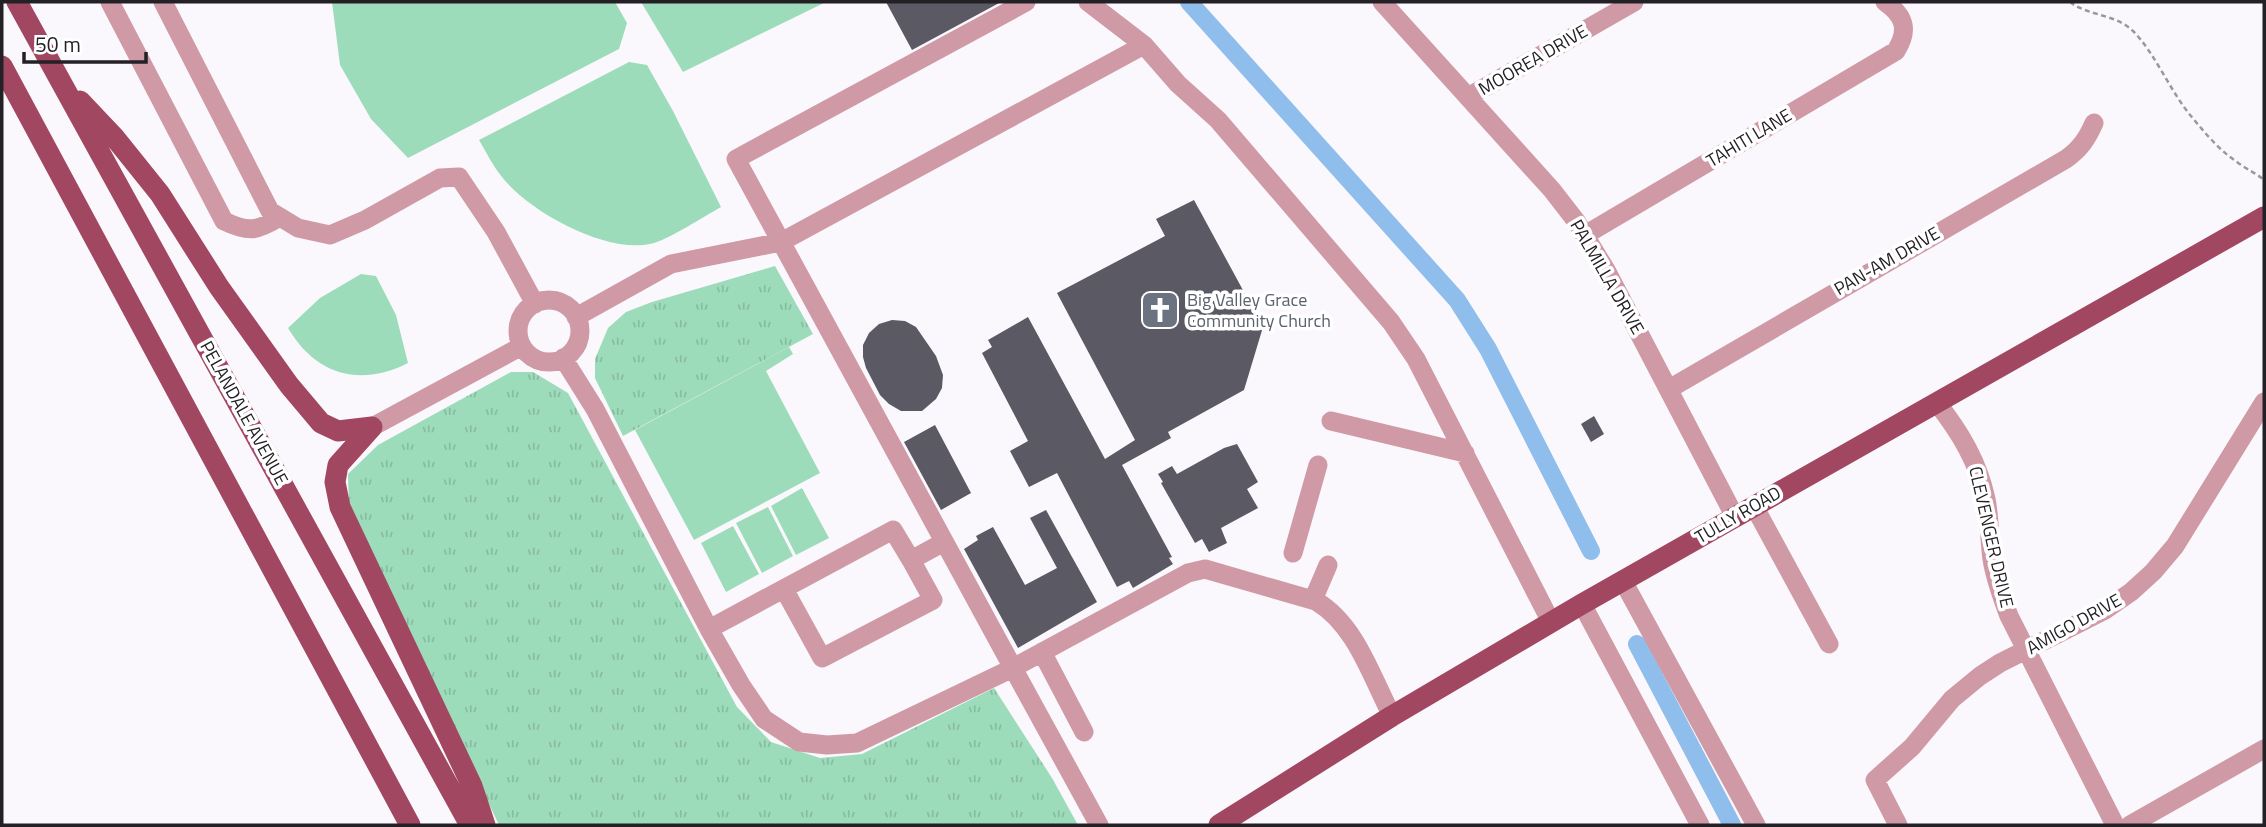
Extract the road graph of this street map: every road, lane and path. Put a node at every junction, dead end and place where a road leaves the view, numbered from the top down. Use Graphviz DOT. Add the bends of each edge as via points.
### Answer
graph roads {
  1 [pos="17,2"];
  2 [pos="110,2"];
  3 [pos="163,2"];
  4 [pos="1026,2"];
  5 [pos="1088,2"];
  6 [pos="1382,2"];
  7 [pos="1634,2"];
  8 [pos="1885,2"];
  9 [pos="2070,2"];
  10 [pos="1144,46"];
  11 [pos="2,66"];
  12 [pos="59,79"];
  13 [pos="1468,96"];
  14 [pos="2094,122"];
  15 [pos="2264,180"];
  16 [pos="280,217"];
  17 [pos="2264,217"];
  18 [pos="1585,235"];
  19 [pos="781,242"];
  20 [pos="535,304"];
  21 [pos="576,317"];
  22 [pos="522,346"];
  23 [pos="564,358"];
  24 [pos="1669,389"];
  25 [pos="2264,402"];
  26 [pos="1937,403"];
  27 [pos="1331,421"];
  28 [pos="372,427"];
  29 [pos="1465,453"];
  30 [pos="1318,465"];
  31 [pos="1744,511"];
  32 [pos="944,542"];
  33 [pos="1293,553"];
  34 [pos="911,560"];
  35 [pos="1328,565"];
  36 [pos="1623,581"];
  37 [pos="784,589"];
  38 [pos="1313,600"];
  39 [pos="1583,604"];
  40 [pos="1551,622"];
  41 [pos="709,629"];
  42 [pos="1829,644"];
  43 [pos="2026,651"];
  44 [pos="1042,652"];
  45 [pos="1013,668"];
  46 [pos="1392,716"];
  47 [pos="1084,732"];
  48 [pos="2264,749"];
  49 [pos="410,825"];
  50 [pos="470,825"];
  51 [pos="485,825"];
  52 [pos="1099,825"];
  53 [pos="1219,825"];
  54 [pos="1700,825"];
  55 [pos="1756,825"];
  56 [pos="1898,825"];
  57 [pos="2115,825"];
  58 [pos="2130,825"];
  1 -- 12 [label="main road, PELANDALE AVENUE"];
  2 -- 16 [label="street" via="224,221 242,230 262,228"];
  3 -- 16 [label="street" via="270,211"];
  4 -- 19 [label="street" via="736,159"];
  5 -- 10 [label="street"];
  6 -- 13 [label="street, PALMILLA DRIVE"];
  7 -- 13 [label="street, MOOREA DRIVE"];
  8 -- 18 [label="street, TAHITI LANE" via="1902,19 1904,33 1896,51"];
  9 -- 15 [label="path" via="2131,29 2169,87 2215,144"];
  10 -- 19 [label="street"];
  10 -- 29 [label="street" via="1218,120 1391,322 1416,359"];
  11 -- 49 [label="main road"];
  12 -- 28 [label="main road" via="116,138 160,194 219,287 321,423 338,431"];
  12 -- 50 [label="main road, PELANDALE AVENUE"];
  13 -- 18 [label="street, PALMILLA DRIVE" via="1552,190"];
  14 -- 24 [label="street, PAN-AM DRIVE" via="2088,138 2066,159"];
  16 -- 20 [label="street" via="298,228 330,235 440,178 459,177 496,232"];
  17 -- 26 [label="main road, TULLY ROAD"];
  18 -- 24 [label="street, PALMILLA DRIVE"];
  19 -- 21 [label="street" via="671,264"];
  19 -- 32 [label="street"];
  20 -- 21 [label="street" via="556,301"];
  20 -- 22 [label="street" via="520,320"];
  21 -- 23 [label="street" via="578,343"];
  22 -- 23 [label="street" via="542,361"];
  22 -- 28 [label="street"];
  23 -- 41 [label="street"];
  24 -- 31 [label="street, PALMILLA DRIVE"];
  25 -- 43 [label="street, AMIGO DRIVE" via="2175,546 2153,572 2105,610"];
  26 -- 31 [label="main road, TULLY ROAD"];
  26 -- 43 [label="street, CLEVENGER DRIVE" via="1969,448 1979,473 1999,592"];
  27 -- 29 [label="street"];
  28 -- 51 [label="main road" via="338,465 335,482 340,507 472,786"];
  29 -- 40 [label="street"];
  30 -- 33 [label="street"];
  31 -- 36 [label="main road, TULLY ROAD"];
  31 -- 42 [label="street, PALMILLA DRIVE"];
  32 -- 34 [label="street"];
  32 -- 45 [label="street"];
  34 -- 37 [label="street" via="893,530"];
  34 -- 37 [label="street" via="933,600 822,658"];
  35 -- 38 [label="street"];
  36 -- 39 [label="main road, TULLY ROAD"];
  36 -- 55 [label="street"];
  37 -- 41 [label="street"];
  38 -- 44 [label="street" via="1205,569 1188,573"];
  38 -- 46 [label="street" via="1332,611 1347,628"];
  39 -- 40 [label="main road, TULLY ROAD"];
  39 -- 54 [label="street"];
  40 -- 46 [label="main road, TULLY ROAD"];
  41 -- 45 [label="street" via="764,719 799,742 857,743"];
  43 -- 56 [label="street, AMIGO DRIVE" via="1980,676 1952,699 1912,747 1875,780"];
  43 -- 57 [label="street, CLEVENGER DRIVE"];
  44 -- 45 [label="street"];
  44 -- 47 [label="street"];
  45 -- 52 [label="street"];
  46 -- 53 [label="main road, TULLY ROAD"];
  48 -- 58 [label="street"];
}
